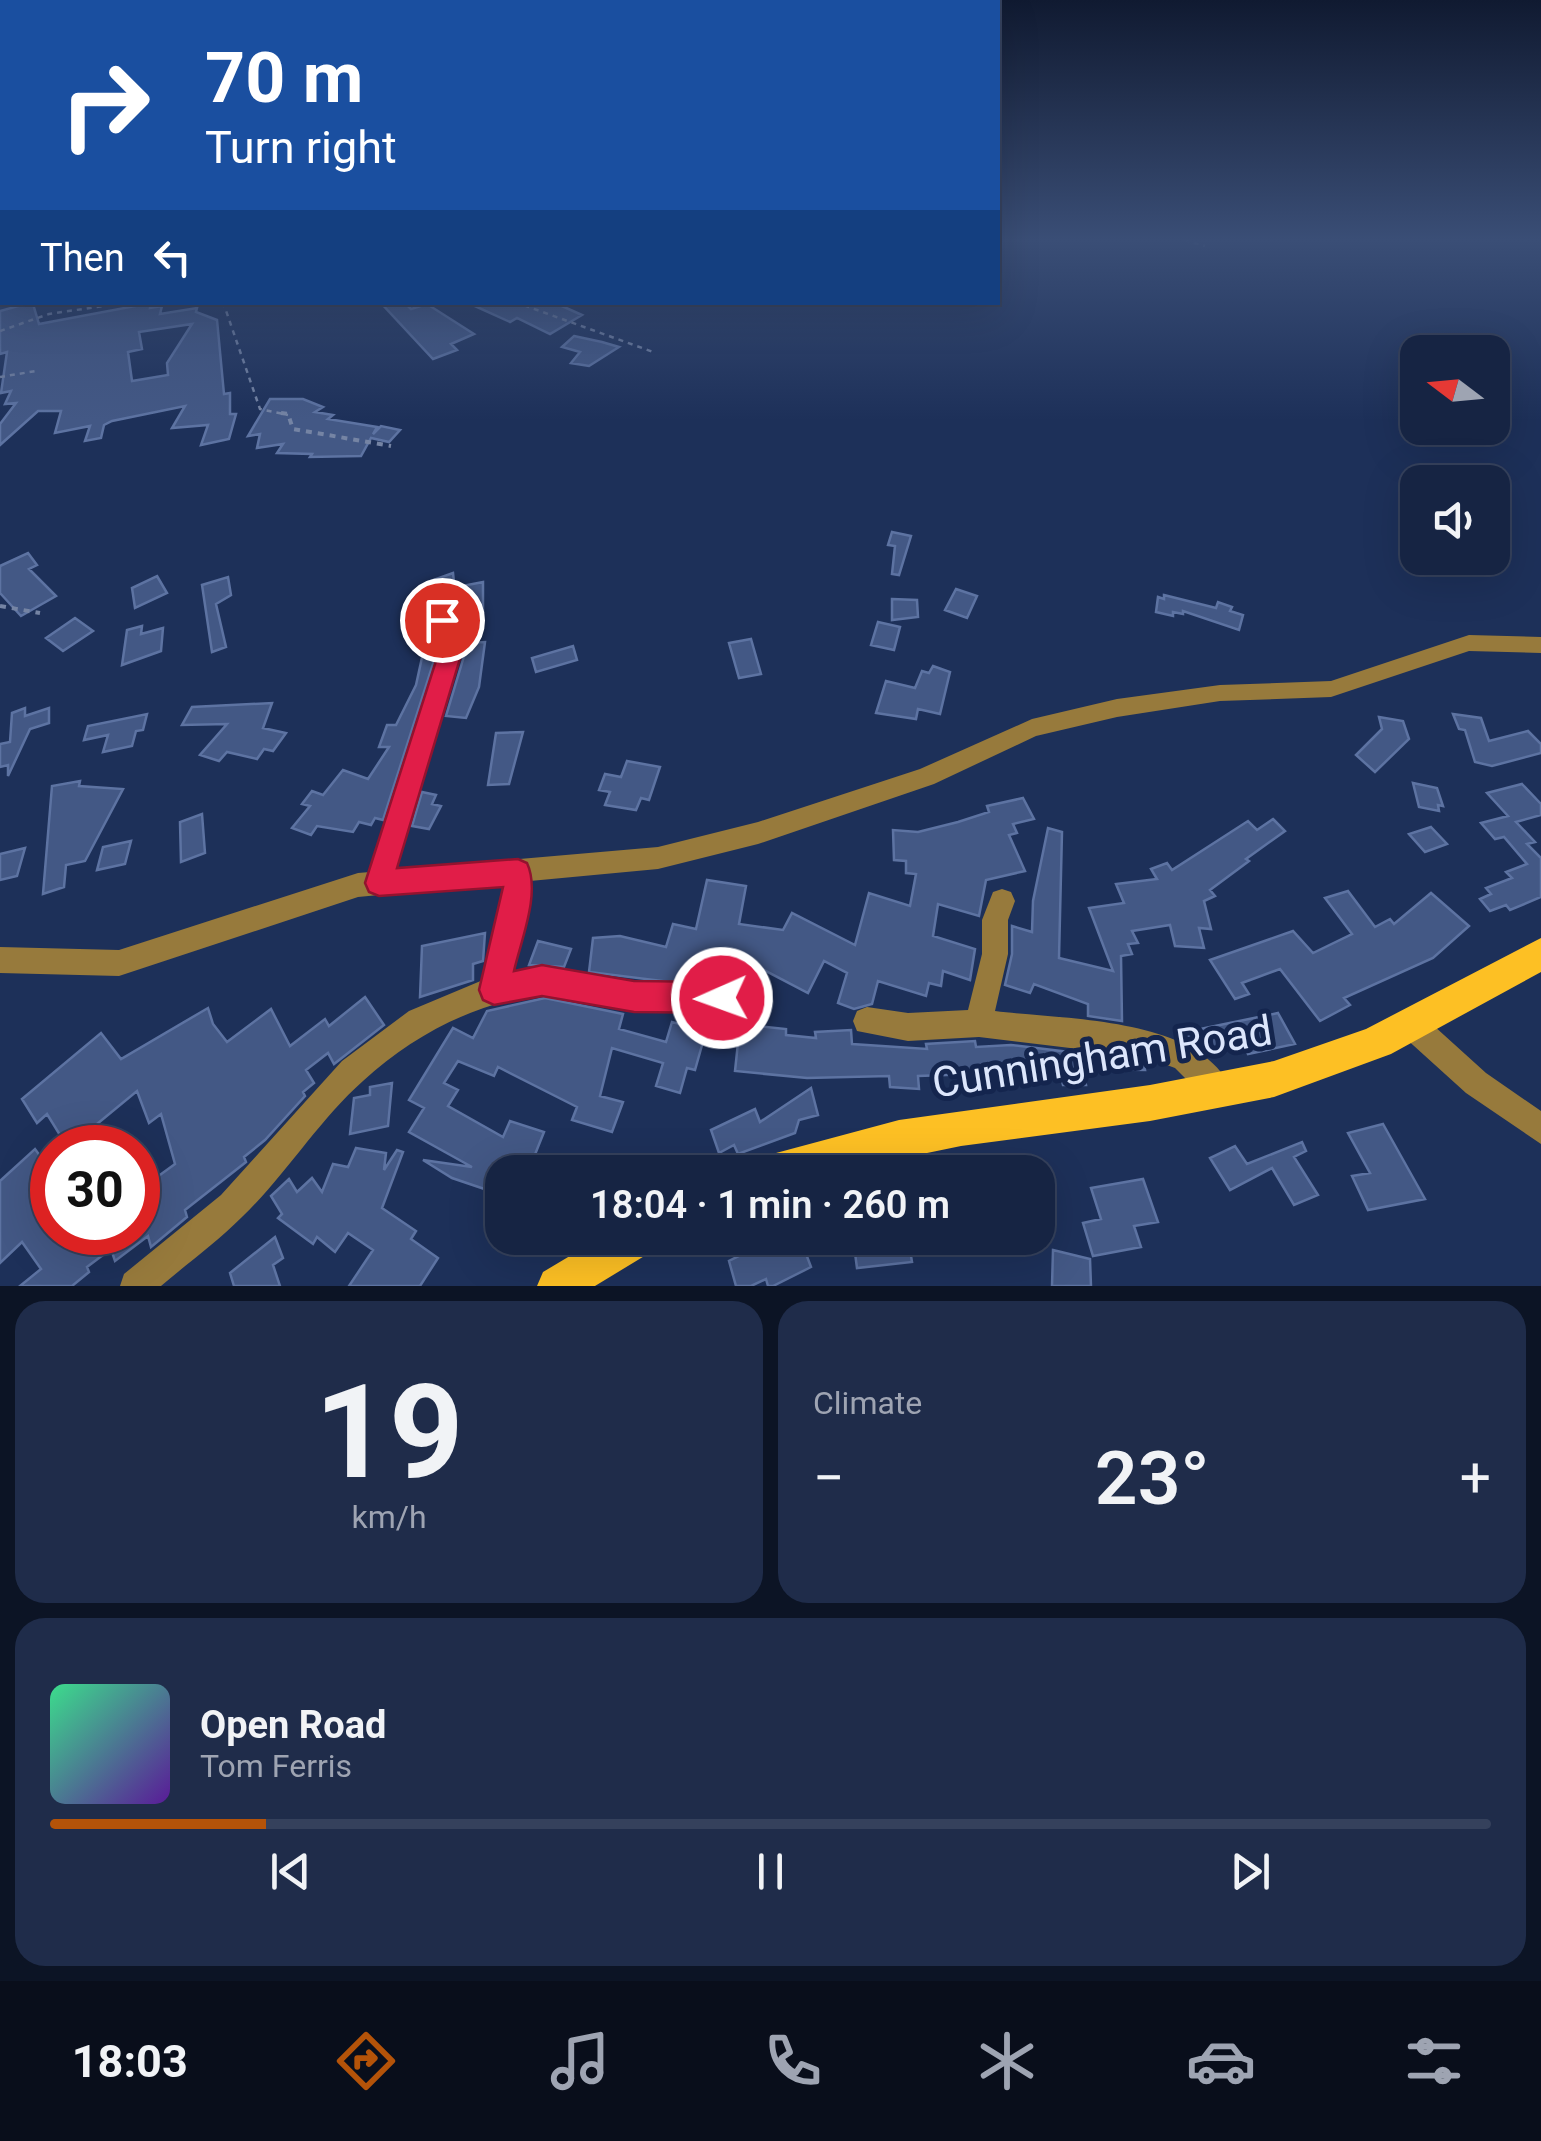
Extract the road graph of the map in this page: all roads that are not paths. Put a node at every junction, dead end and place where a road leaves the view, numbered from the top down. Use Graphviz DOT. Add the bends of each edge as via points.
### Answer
graph roads {
  1 [pos="442,620"];
  2 [pos="1541,645"];
  3 [pos="518,872"];
  4 [pos="379,883"];
  5 [pos="1002,901"];
  6 [pos="1541,954"];
  7 [pos="0,960"];
  8 [pos="494,990"];
  9 [pos="722,998"];
  10 [pos="867,1022"];
  11 [pos="979,1023"];
  12 [pos="1412,1026"];
  13 [pos="1219,1092"];
  14 [pos="1541,1130"];
  15 [pos="836,1155"];
  16 [pos="609,1255"];
  17 [pos="136,1286"];
  18 [pos="557,1286"];
  1 -- 4 [label="street" via="454,642"];
  2 -- 3 [label="street" via="1469,643 1331,688 1220,693 1116,708 1032,728 926,777 758,833 658,858"];
  3 -- 4 [label="street"];
  3 -- 8 [label="street"];
  4 -- 7 [label="street" via="268,911 120,963"];
  5 -- 11 [label="street"];
  6 -- 12 [label="main road, Cunningham Road"];
  8 -- 9 [label="street" via="542,980 634,996"];
  8 -- 17 [label="street" via="420,1021 373,1052 232,1206"];
  10 -- 11 [label="street"];
  11 -- 13 [label="street" via="1162,1047 1194,1064"];
  12 -- 13 [label="main road, Cunningham Road" via="1342,1058"];
  12 -- 14 [label="street"];
  13 -- 15 [label="main road, Cunningham Road" via="888,1140"];
  16 -- 18 [label="main road"];
}
